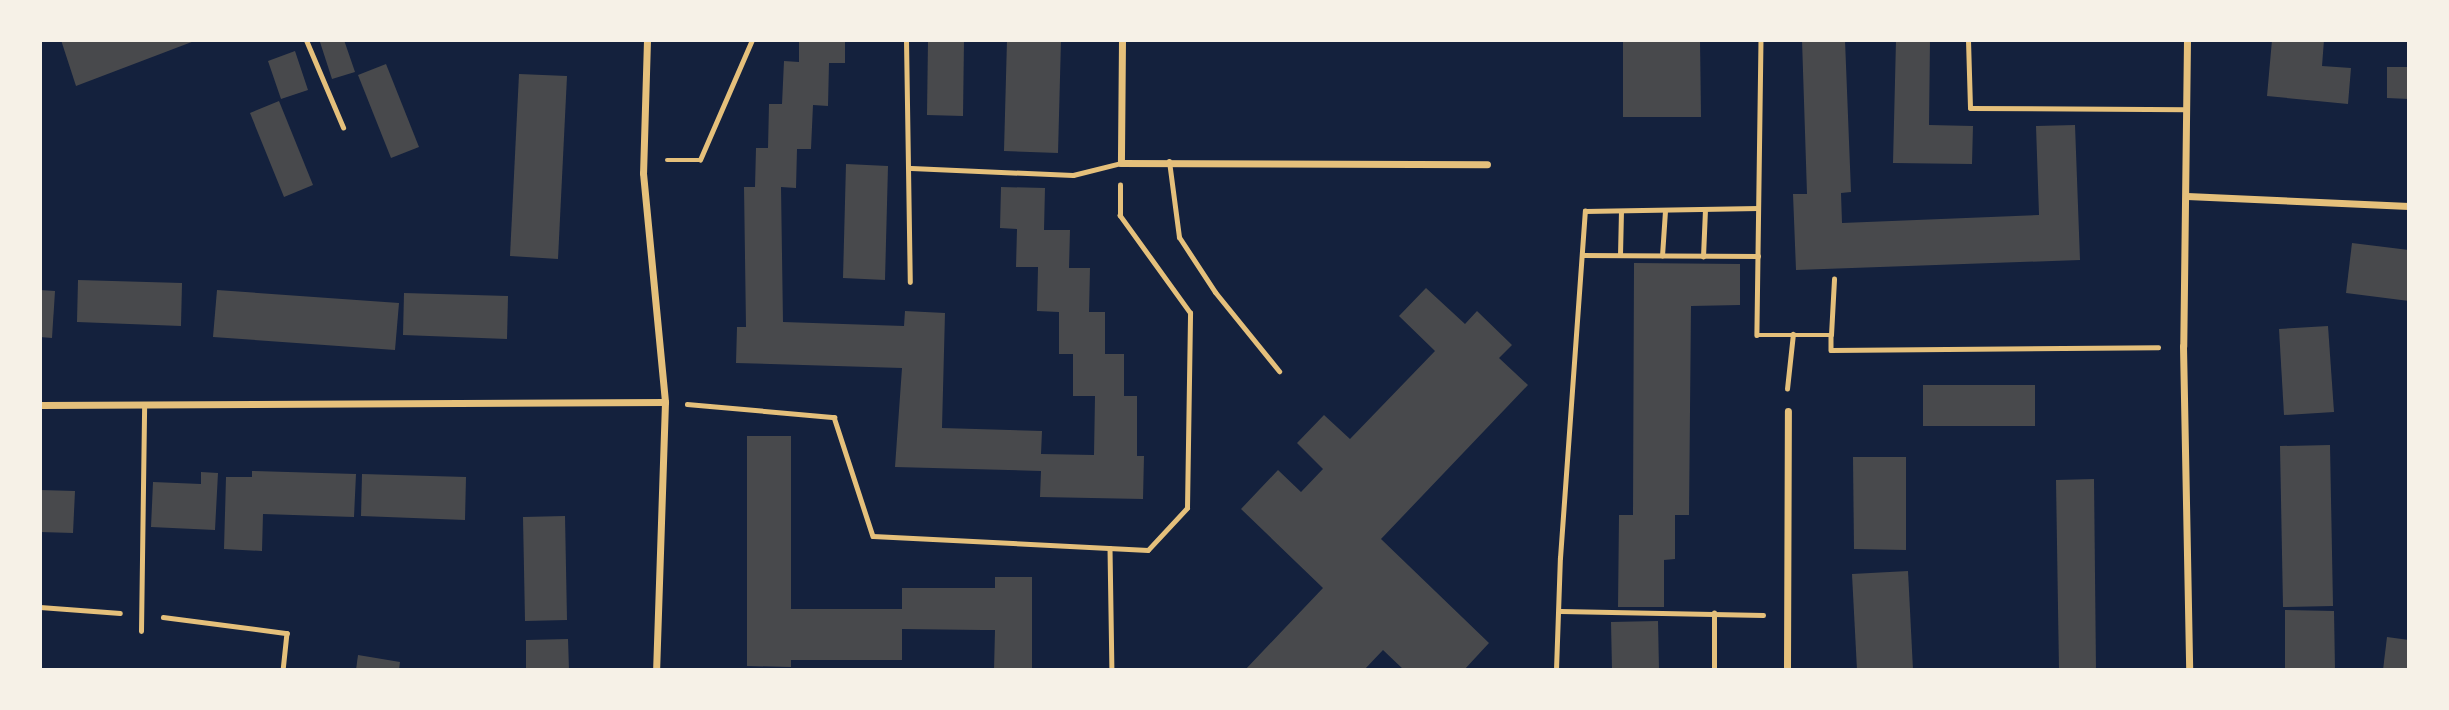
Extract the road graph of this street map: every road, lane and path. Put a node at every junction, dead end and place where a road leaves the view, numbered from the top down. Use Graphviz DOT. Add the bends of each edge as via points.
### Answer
graph roads {
  1 [pos="306,40"];
  2 [pos="647,40"];
  3 [pos="752,40"];
  4 [pos="906,40"];
  5 [pos="1122,40"];
  6 [pos="1761,40"];
  7 [pos="1968,40"];
  8 [pos="2187,40"];
  9 [pos="2186,109"];
  10 [pos="343,127"];
  11 [pos="644,160"];
  12 [pos="1169,161"];
  13 [pos="1121,163"];
  14 [pos="1487,164"];
  15 [pos="911,168"];
  16 [pos="2188,196"];
  17 [pos="2409,206"];
  18 [pos="1758,208"];
  19 [pos="1705,210"];
  20 [pos="1665,211"];
  21 [pos="1621,212"];
  22 [pos="1581,255"];
  23 [pos="1620,255"];
  24 [pos="1662,256"];
  25 [pos="1758,256"];
  26 [pos="1703,257"];
  27 [pos="1834,279"];
  28 [pos="910,282"];
  29 [pos="1793,334"];
  30 [pos="1831,335"];
  31 [pos="2183,346"];
  32 [pos="1279,371"];
  33 [pos="665,402"];
  34 [pos="144,404"];
  35 [pos="40,405"];
  36 [pos="1788,411"];
  37 [pos="1110,548"];
  38 [pos="40,607"];
  39 [pos="1560,611"];
  40 [pos="1714,613"];
  41 [pos="143,615"];
  42 [pos="1786,616"];
  43 [pos="141,631"];
  44 [pos="284,670"];
  45 [pos="656,670"];
  46 [pos="1112,670"];
  47 [pos="1556,670"];
  48 [pos="1714,670"];
  49 [pos="1787,670"];
  50 [pos="2189,670"];
  1 -- 10 [label="lane"];
  2 -- 11 [label="street"];
  3 -- 11 [label="path" via="700,160"];
  4 -- 15 [label="lane"];
  5 -- 13 [label="street"];
  6 -- 18 [label="path"];
  7 -- 9 [label="lane" via="1969,108"];
  8 -- 9 [label="street"];
  9 -- 16 [label="street"];
  11 -- 33 [label="street"];
  12 -- 13 [label="street"];
  12 -- 14 [label="street"];
  12 -- 32 [label="lane" via="1179,237 1215,292"];
  13 -- 15 [label="lane" via="1073,175"];
  13 -- 37 [label="path" via="1120,216 1190,313 1187,508 1149,550"];
  15 -- 28 [label="lane"];
  16 -- 17 [label="street"];
  16 -- 31 [label="street"];
  18 -- 19 [label="path"];
  18 -- 25 [label="path"];
  19 -- 20 [label="path"];
  19 -- 26 [label="path"];
  20 -- 21 [label="path"];
  20 -- 24 [label="path"];
  21 -- 22 [label="path" via="1585,211"];
  21 -- 23 [label="path"];
  22 -- 23 [label="path"];
  22 -- 39 [label="path"];
  23 -- 24 [label="path"];
  24 -- 26 [label="path"];
  25 -- 26 [label="path"];
  25 -- 29 [label="path" via="1757,335"];
  27 -- 30 [label="path"];
  29 -- 30 [label="path"];
  29 -- 36 [label="path"];
  30 -- 31 [label="path" via="1831,350"];
  31 -- 50 [label="street"];
  33 -- 34 [label="street"];
  33 -- 37 [label="path" via="834,417 873,536"];
  33 -- 45 [label="street"];
  34 -- 35 [label="street"];
  34 -- 41 [label="lane"];
  36 -- 42 [label="street"];
  37 -- 46 [label="path"];
  38 -- 41 [label="path"];
  39 -- 40 [label="path"];
  39 -- 47 [label="path"];
  40 -- 42 [label="path"];
  40 -- 48 [label="path"];
  41 -- 43 [label="lane"];
  41 -- 44 [label="path" via="287,633"];
  42 -- 49 [label="street"];
}
